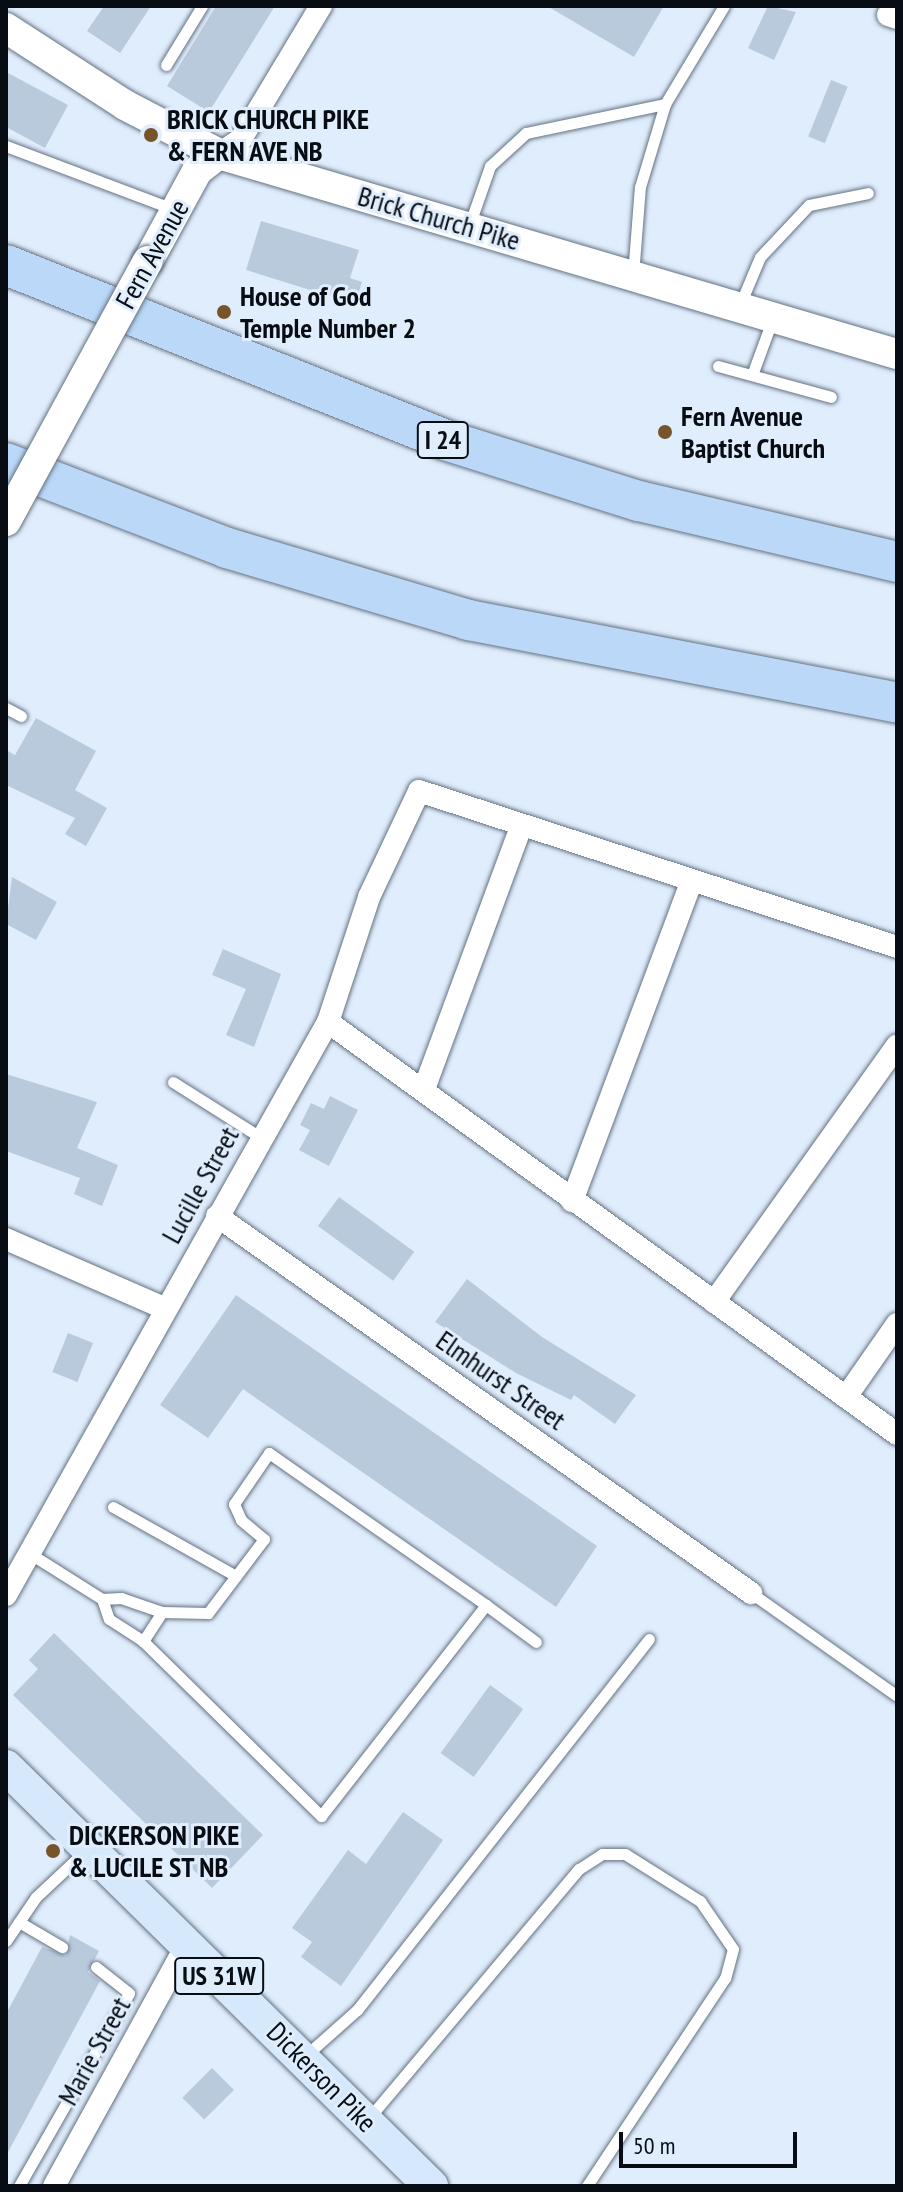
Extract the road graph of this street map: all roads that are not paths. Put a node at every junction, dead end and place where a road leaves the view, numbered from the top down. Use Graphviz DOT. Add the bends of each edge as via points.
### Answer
graph roads {
  1 [pos="202,6"];
  2 [pos="321,6"];
  3 [pos="725,7"];
  4 [pos="6,28"];
  5 [pos="166,65"];
  6 [pos="665,104"];
  7 [pos="6,146"];
  8 [pos="219,154"];
  9 [pos="868,193"];
  10 [pos="176,210"];
  11 [pos="468,226"];
  12 [pos="6,265"];
  13 [pos="633,275"];
  14 [pos="739,307"];
  15 [pos="773,317"];
  16 [pos="897,354"];
  17 [pos="718,366"];
  18 [pos="752,375"];
  19 [pos="831,397"];
  20 [pos="6,463"];
  21 [pos="6,521"];
  22 [pos="897,562"];
  23 [pos="897,703"];
  24 [pos="6,708"];
  25 [pos="21,716"];
  26 [pos="521,827"];
  27 [pos="691,882"];
  28 [pos="897,947"];
  29 [pos="328,1022"];
  30 [pos="897,1045"];
  31 [pos="173,1082"];
  32 [pos="424,1089"];
  33 [pos="260,1137"];
  34 [pos="572,1201"];
  35 [pos="217,1216"];
  36 [pos="6,1239"];
  37 [pos="714,1302"];
  38 [pos="166,1309"];
  39 [pos="897,1324"];
  40 [pos="846,1397"];
  41 [pos="897,1434"];
  42 [pos="113,1507"];
  43 [pos="29,1553"];
  44 [pos="236,1576"];
  45 [pos="9,1584"];
  46 [pos="751,1593"];
  47 [pos="102,1599"];
  48 [pos="486,1605"];
  49 [pos="162,1612"];
  50 [pos="649,1639"];
  51 [pos="143,1641"];
  52 [pos="536,1642"];
  53 [pos="897,1696"];
  54 [pos="6,1767"];
  55 [pos="88,1848"];
  56 [pos="19,1922"];
  57 [pos="6,1941"];
  58 [pos="187,1944"];
  59 [pos="62,1947"];
  60 [pos="96,1967"];
  61 [pos="302,2058"];
  62 [pos="366,2121"];
  63 [pos="19,2186"];
  64 [pos="54,2186"];
  65 [pos="431,2186"];
  66 [pos="587,2186"];
  1 -- 5 [label="lane"];
  2 -- 8 [label="street, Fern Avenue" via="241,139"];
  3 -- 6 [label="lane"];
  4 -- 8 [label="street, Brick Church Pike" via="125,105"];
  6 -- 11 [label="lane" via="526,133 490,166"];
  6 -- 13 [label="lane" via="640,187"];
  7 -- 10 [label="lane"];
  8 -- 10 [label="street, Fern Avenue" via="197,171"];
  8 -- 11 [label="street, Brick Church Pike"];
  9 -- 14 [label="lane" via="809,205 760,257"];
  10 -- 21 [label="street, Fern Avenue, bridge"];
  11 -- 13 [label="street, Brick Church Pike"];
  12 -- 22 [label="highway, I 24" via="445,440 639,501"];
  13 -- 14 [label="street, Brick Church Pike"];
  14 -- 15 [label="street, Brick Church Pike"];
  15 -- 16 [label="street, Brick Church Pike"];
  15 -- 18 [label="lane"];
  17 -- 18 [label="lane"];
  18 -- 19 [label="lane"];
  20 -- 23 [label="highway" via="227,548 468,620"];
  24 -- 25 [label="lane"];
  26 -- 27 [label="street"];
  26 -- 29 [label="street, Lucille Street" via="419,791 369,897"];
  26 -- 32 [label="street"];
  27 -- 28 [label="street"];
  27 -- 34 [label="street"];
  29 -- 32 [label="street"];
  29 -- 33 [label="street, Lucille Street"];
  30 -- 37 [label="street"];
  31 -- 33 [label="lane"];
  32 -- 34 [label="street"];
  33 -- 35 [label="street, Lucille Street"];
  34 -- 37 [label="street"];
  35 -- 38 [label="street, Lucille Street"];
  35 -- 46 [label="street, Elmhurst Street"];
  36 -- 38 [label="street"];
  37 -- 40 [label="street"];
  38 -- 43 [label="street, Lucille Street"];
  39 -- 40 [label="street"];
  40 -- 41 [label="street"];
  42 -- 44 [label="lane"];
  43 -- 45 [label="street, Lucille Street"];
  43 -- 47 [label="lane"];
  44 -- 48 [label="lane" via="264,1539 234,1504 269,1453"];
  44 -- 49 [label="lane" via="208,1613"];
  46 -- 53 [label="lane"];
  47 -- 49 [label="lane" via="121,1598"];
  47 -- 51 [label="lane" via="109,1619"];
  48 -- 51 [label="lane" via="321,1816"];
  48 -- 52 [label="lane"];
  49 -- 51 [label="lane"];
  50 -- 61 [label="lane" via="357,2010"];
  54 -- 55 [label="main road, Dickerson Pike / US 31W"];
  55 -- 56 [label="lane"];
  55 -- 58 [label="main road, Dickerson Pike / US 31W"];
  56 -- 57 [label="lane"];
  56 -- 59 [label="lane"];
  58 -- 61 [label="main road, Dickerson Pike / US 31W"];
  58 -- 64 [label="street, Marie Street"];
  60 -- 63 [label="lane" via="129,1993"];
  61 -- 62 [label="main road, Dickerson Pike / US 31W"];
  62 -- 65 [label="main road, Dickerson Pike / US 31W"];
  62 -- 66 [label="lane" via="579,1869 602,1854 625,1854 700,1901 733,1949 725,1978"];
}
